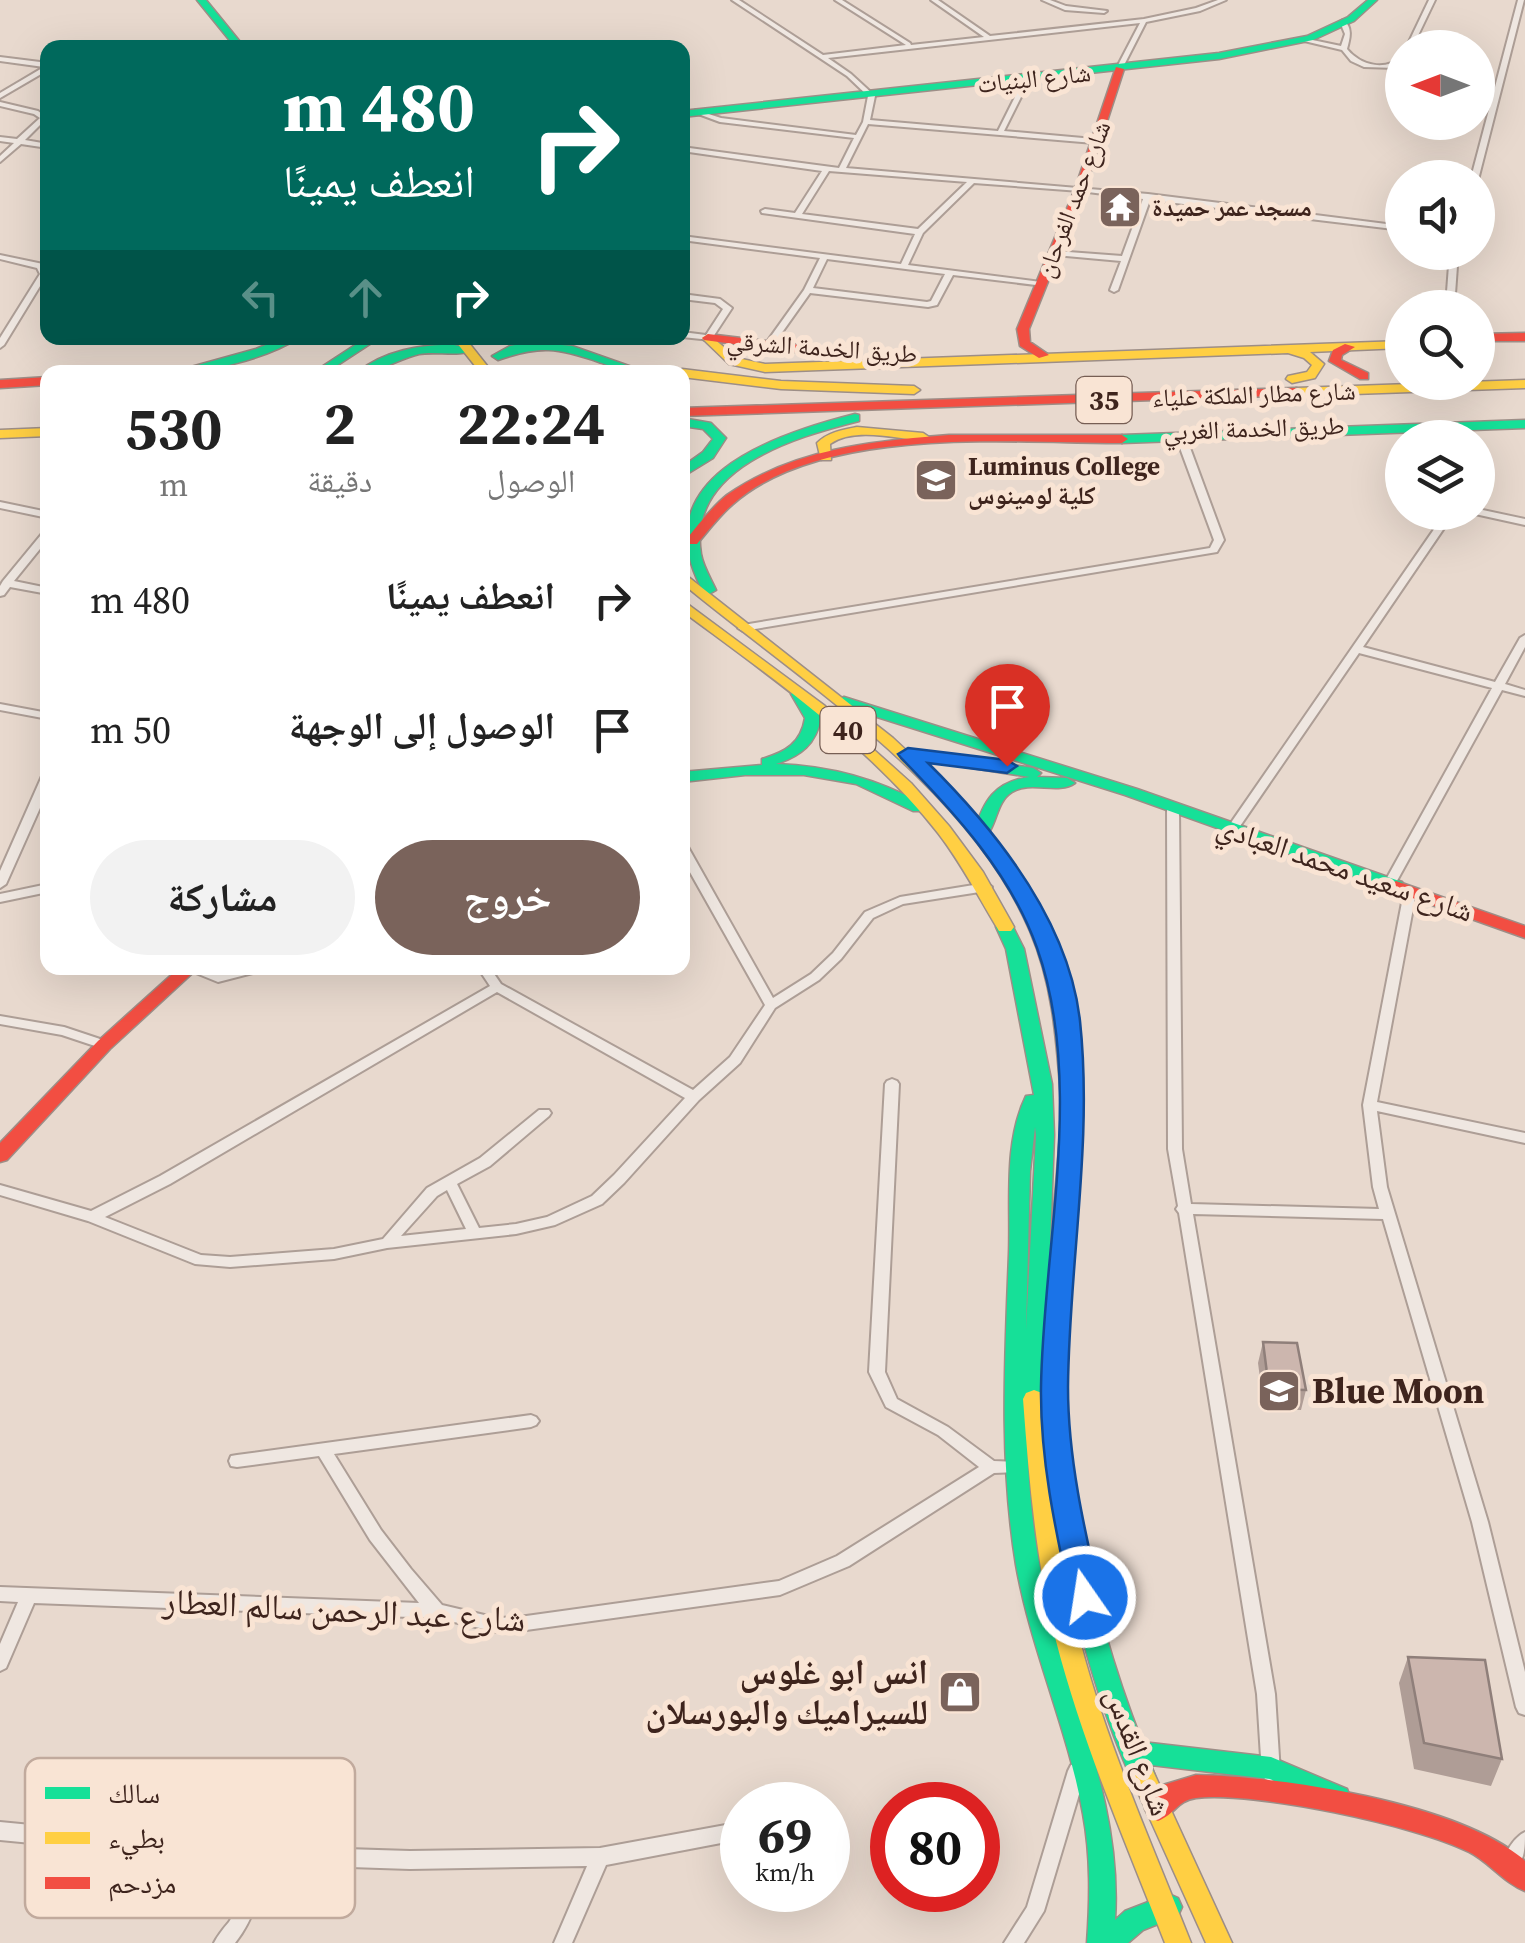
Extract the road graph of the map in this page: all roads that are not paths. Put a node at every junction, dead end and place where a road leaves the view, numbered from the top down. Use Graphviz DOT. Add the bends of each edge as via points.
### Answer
graph roads {
  1 [pos="184,0"];
  2 [pos="200,0"];
  3 [pos="735,0"];
  4 [pos="838,0"];
  5 [pos="934,0"];
  6 [pos="1045,0"];
  7 [pos="1108,0"];
  8 [pos="1223,0"];
  9 [pos="1373,0"];
  10 [pos="1432,0"];
  11 [pos="1518,0"];
  12 [pos="1104,11"];
  13 [pos="1144,21"];
  14 [pos="1343,22"];
  15 [pos="1099,26"];
  16 [pos="1417,30"];
  17 [pos="987,36"];
  18 [pos="216,40"];
  19 [pos="234,40"];
  20 [pos="1303,40"];
  21 [pos="908,44"];
  22 [pos="1344,49"];
  23 [pos="820,57"];
  24 [pos="0,59"];
  25 [pos="40,65"];
  26 [pos="1385,66"];
  27 [pos="1119,69"];
  28 [pos="40,72"];
  29 [pos="1015,80"];
  30 [pos="872,96"];
  31 [pos="0,100"];
  32 [pos="690,113"];
  33 [pos="690,113"];
  34 [pos="40,115"];
  35 [pos="40,122"];
  36 [pos="866,122"];
  37 [pos="1000,133"];
  38 [pos="859,137"];
  39 [pos="0,139"];
  40 [pos="1094,141"];
  41 [pos="20,142"];
  42 [pos="40,145"];
  43 [pos="690,150"];
  44 [pos="0,160"];
  45 [pos="1478,160"];
  46 [pos="827,168"];
  47 [pos="840,170"];
  48 [pos="972,181"];
  49 [pos="1080,189"];
  50 [pos="1148,196"];
  51 [pos="765,211"];
  52 [pos="797,215"];
  53 [pos="1385,226"];
  54 [pos="920,232"];
  55 [pos="690,239"];
  56 [pos="1055,253"];
  57 [pos="0,258"];
  58 [pos="824,258"];
  59 [pos="1125,259"];
  60 [pos="903,267"];
  61 [pos="40,269"];
  62 [pos="950,273"];
  63 [pos="40,276"];
  64 [pos="1041,284"];
  65 [pos="808,290"];
  66 [pos="1114,290"];
  67 [pos="690,298"];
  68 [pos="4,333"];
  69 [pos="690,335"];
  70 [pos="708,338"];
  71 [pos="1495,339"];
  72 [pos="1525,339"];
  73 [pos="1385,344"];
  74 [pos="0,345"];
  75 [pos="276,345"];
  76 [pos="362,345"];
  77 [pos="456,345"];
  78 [pos="476,345"];
  79 [pos="514,345"];
  80 [pos="538,345"];
  81 [pos="572,345"];
  82 [pos="763,345"];
  83 [pos="1385,345"];
  84 [pos="1349,347"];
  85 [pos="1320,352"];
  86 [pos="1043,353"];
  87 [pos="498,356"];
  88 [pos="803,358"];
  89 [pos="734,363"];
  90 [pos="208,365"];
  91 [pos="331,365"];
  92 [pos="383,365"];
  93 [pos="506,365"];
  94 [pos="636,365"];
  95 [pos="644,365"];
  96 [pos="1525,371"];
  97 [pos="1495,372"];
  98 [pos="690,374"];
  99 [pos="1364,376"];
  100 [pos="1385,376"];
  101 [pos="1292,379"];
  102 [pos="40,382"];
  103 [pos="0,384"];
  104 [pos="1525,384"];
  105 [pos="690,398"];
  106 [pos="935,398"];
  107 [pos="690,412"];
  108 [pos="40,417"];
  109 [pos="0,418"];
  110 [pos="1525,421"];
  111 [pos="690,423"];
  112 [pos="40,432"];
  113 [pos="0,434"];
  114 [pos="1181,437"];
  115 [pos="1017,438"];
  116 [pos="690,467"];
  117 [pos="0,505"];
  118 [pos="40,513"];
  119 [pos="1495,516"];
  120 [pos="1525,522"];
  121 [pos="1440,530"];
  122 [pos="40,542"];
  123 [pos="690,544"];
  124 [pos="690,583"];
  125 [pos="4,588"];
  126 [pos="40,590"];
  127 [pos="690,610"];
  128 [pos="722,611"];
  129 [pos="743,628"];
  130 [pos="1525,638"];
  131 [pos="1357,650"];
  132 [pos="1500,687"];
  133 [pos="794,690"];
  134 [pos="1525,694"];
  135 [pos="844,702"];
  136 [pos="0,708"];
  137 [pos="40,715"];
  138 [pos="908,754"];
  139 [pos="882,759"];
  140 [pos="738,770"];
  141 [pos="690,776"];
  142 [pos="1067,783"];
  143 [pos="40,794"];
  144 [pos="1169,806"];
  145 [pos="936,820"];
  146 [pos="1232,830"];
  147 [pos="982,833"];
  148 [pos="690,868"];
  149 [pos="0,884"];
  150 [pos="1389,885"];
  151 [pos="986,887"];
  152 [pos="40,890"];
  153 [pos="1410,892"];
  154 [pos="0,898"];
  155 [pos="1525,932"];
  156 [pos="1057,972"];
  157 [pos="184,975"];
  158 [pos="210,975"];
  159 [pos="239,975"];
  160 [pos="489,975"];
  161 [pos="1020,975"];
  162 [pos="497,987"];
  163 [pos="771,1006"];
  164 [pos="0,1020"];
  165 [pos="104,1045"];
  166 [pos="892,1084"];
  167 [pos="1043,1084"];
  168 [pos="694,1097"];
  169 [pos="1370,1105"];
  170 [pos="544,1113"];
  171 [pos="1525,1138"];
  172 [pos="0,1155"];
  173 [pos="449,1182"];
  174 [pos="0,1190"];
  175 [pos="1183,1208"];
  176 [pos="1386,1214"];
  177 [pos="92,1217"];
  178 [pos="475,1234"];
  179 [pos="386,1244"];
  180 [pos="531,1422"];
  181 [pos="324,1451"];
  182 [pos="238,1461"];
  183 [pos="1013,1466"];
  184 [pos="991,1467"];
  185 [pos="0,1594"];
  186 [pos="30,1596"];
  187 [pos="437,1611"];
  188 [pos="0,1663"];
  189 [pos="1525,1707"];
  190 [pos="1134,1752"];
  191 [pos="1081,1759"];
  192 [pos="1271,1768"];
  193 [pos="1268,1796"];
  194 [pos="1347,1802"];
  195 [pos="1158,1809"];
  196 [pos="0,1831"];
  197 [pos="25,1833"];
  198 [pos="720,1835"];
  199 [pos="1525,1841"];
  200 [pos="600,1856"];
  201 [pos="355,1858"];
  202 [pos="1510,1863"];
  203 [pos="1525,1880"];
  204 [pos="1196,1892"];
  205 [pos="1166,1908"];
  206 [pos="239,1918"];
  207 [pos="1209,1924"];
  208 [pos="223,1943"];
  209 [pos="563,1943"];
  210 [pos="1013,1943"];
  211 [pos="1100,1943"];
  212 [pos="1108,1943"];
  213 [pos="1180,1943"];
  214 [pos="1219,1943"];
  1 -- 18 [label="main road"];
  2 -- 19 [label="main road"];
  3 -- 23 [label="street"];
  4 -- 21 [label="street"];
  5 -- 17 [label="street"];
  6 -- 12 [label="street"];
  7 -- 12 [label="street"];
  8 -- 13 [label="street"];
  9 -- 14 [label="main road, شارع البنيات"];
  10 -- 16 [label="street"];
  11 -- 45 [label="street"];
  12 -- 15 [label="street"];
  13 -- 15 [label="street"];
  13 -- 27 [label="street"];
  14 -- 20 [label="main road, شارع البنيات"];
  14 -- 22 [label="street"];
  15 -- 17 [label="street"];
  17 -- 21 [label="street"];
  20 -- 22 [label="street"];
  20 -- 27 [label="main road, شارع البنيات"];
  21 -- 23 [label="street"];
  22 -- 26 [label="street" via="1354,62"];
  23 -- 30 [label="street"];
  24 -- 25 [label="street"];
  27 -- 29 [label="main road, شارع البنيات"];
  27 -- 40 [label="main road, شارع حمد الفرحان"];
  28 -- 31 [label="street"];
  29 -- 30 [label="main road, شارع البنيات"];
  29 -- 37 [label="street" via="1018,97"];
  30 -- 32 [label="main road, شارع البنيات"];
  30 -- 36 [label="street"];
  31 -- 34 [label="street"];
  33 -- 38 [label="street"];
  35 -- 41 [label="street"];
  36 -- 37 [label="street"];
  36 -- 38 [label="street"];
  37 -- 40 [label="street"];
  38 -- 47 [label="street"];
  39 -- 41 [label="street"];
  40 -- 49 [label="main road, شارع حمد الفرحان"];
  41 -- 42 [label="street"];
  41 -- 44 [label="street"];
  43 -- 46 [label="street"];
  46 -- 47 [label="street"];
  46 -- 52 [label="street"];
  47 -- 48 [label="street"];
  48 -- 49 [label="street"];
  48 -- 54 [label="street"];
  49 -- 50 [label="street"];
  49 -- 56 [label="main road, شارع حمد الفرحان"];
  50 -- 53 [label="street"];
  50 -- 59 [label="street"];
  51 -- 52 [label="street"];
  52 -- 54 [label="street"];
  54 -- 60 [label="street"];
  55 -- 58 [label="street"];
  56 -- 59 [label="street"];
  56 -- 64 [label="main road, شارع حمد الفرحان"];
  57 -- 61 [label="street"];
  58 -- 60 [label="street"];
  58 -- 65 [label="street"];
  59 -- 66 [label="street"];
  60 -- 62 [label="street"];
  62 -- 64 [label="street"];
  62 -- 65 [label="street" via="928,306"];
  63 -- 68 [label="street"];
  64 -- 86 [label="main road, شارع حمد الفرحان" via="1023,328"];
  65 -- 82 [label="street"];
  67 -- 70 [label="street" via="727,305"];
  68 -- 74 [label="street"];
  69 -- 70 [label="street"];
  70 -- 82 [label="main road, طريق الخدمة الشرقي"];
  70 -- 89 [label="main road, طريق الخدمة الشرقي" via="719,356"];
  71 -- 72 [label="main road"];
  73 -- 84 [label="main road, طريق الخدمة الشرقي"];
  75 -- 90 [label="main road"];
  76 -- 91 [label="main road"];
  77 -- 92 [label="main road"];
  78 -- 87 [label="main road"];
  79 -- 87 [label="main road"];
  80 -- 94 [label="main road"];
  81 -- 95 [label="main road"];
  82 -- 88 [label="main road, طريق الخدمة الشرقي"];
  82 -- 89 [label="main road" via="737,349"];
  83 -- 85 [label="main road, طريق الخدمة الشرقي"];
  84 -- 85 [label="main road, طريق الخدمة الشرقي"];
  84 -- 99 [label="main road" via="1335,360"];
  85 -- 86 [label="main road, طريق الخدمة الشرقي"];
  85 -- 86 [label="main road, طريق الخدمة الشرقي"];
  85 -- 101 [label="main road" via="1311,375"];
  86 -- 88 [label="main road, طريق الخدمة الشرقي"];
  87 -- 93 [label="main road"];
  88 -- 89 [label="main road, طريق الخدمة الشرقي"];
  96 -- 97 [label="main road"];
  98 -- 106 [label="main road"];
  99 -- 100 [label="main road, شارع مطار الملكة علياء / 35"];
  99 -- 101 [label="main road, شارع مطار الملكة علياء / 35"];
  101 -- 106 [label="main road, شارع مطار الملكة علياء / 35"];
  102 -- 103 [label="main road"];
  104 -- 106 [label="main road, شارع مطار الملكة علياء / 35"];
  105 -- 106 [label="main road, شارع مطار الملكة علياء / 35"];
  106 -- 107 [label="main road, شارع مطار الملكة علياء / 35"];
  106 -- 123 [label="main road" via="766,446 704,496"];
  108 -- 109 [label="main road"];
  110 -- 114 [label="main road, طريق الخدمة الغربي"];
  110 -- 115 [label="main road, طريق الخدمة الغربي"];
  111 -- 116 [label="main road" via="707,426 720,438"];
  112 -- 113 [label="main road"];
  114 -- 115 [label="main road, طريق الخدمة الغربي"];
  114 -- 129 [label="street" via="1220,540 1209,552"];
  115 -- 123 [label="main road, طريق الخدمة الغربي" via="790,464 744,486 708,517"];
  117 -- 118 [label="street"];
  119 -- 120 [label="street"];
  121 -- 131 [label="street"];
  122 -- 125 [label="street"];
  123 -- 128 [label="main road"];
  124 -- 128 [label="main road, شارع القدس / 40"];
  125 -- 126 [label="street"];
  127 -- 133 [label="main road, شارع القدس / 40"];
  128 -- 129 [label="main road, شارع القدس / 40"];
  129 -- 135 [label="main road, شارع القدس / 40"];
  130 -- 132 [label="street"];
  131 -- 132 [label="street"];
  131 -- 146 [label="street"];
  132 -- 134 [label="street"];
  132 -- 150 [label="street"];
  133 -- 139 [label="main road, شارع القدس / 40"];
  133 -- 140 [label="main road" via="813,718 808,742 789,755"];
  135 -- 138 [label="main road, شارع القدس / 40"];
  135 -- 144 [label="main road, شارع سعيد محمد العبادي"];
  136 -- 137 [label="street"];
  138 -- 139 [label="main road"];
  138 -- 142 [label="main road, شارع سعيد محمد العبادي" via="1007,766"];
  138 -- 147 [label="main road, شارع القدس / 40"];
  139 -- 145 [label="main road, شارع القدس / 40"];
  140 -- 141 [label="main road"];
  140 -- 145 [label="main road" via="854,774 888,786"];
  142 -- 144 [label="main road, شارع سعيد محمد العبادي"];
  142 -- 147 [label="main road" via="1028,781 1003,788 988,804"];
  143 -- 149 [label="street"];
  144 -- 146 [label="main road, شارع سعيد محمد العبادي"];
  144 -- 175 [label="street" via="1174,1128"];
  145 -- 151 [label="main road, شارع القدس / 40"];
  146 -- 150 [label="main road, شارع سعيد محمد العبادي"];
  147 -- 156 [label="main road, شارع القدس / 40" via="1034,914"];
  148 -- 163 [label="street"];
  150 -- 153 [label="main road, شارع سعيد محمد العبادي"];
  151 -- 161 [label="main road, شارع القدس / 40"];
  151 -- 163 [label="street" via="882,908 860,922 815,977"];
  152 -- 154 [label="street"];
  153 -- 155 [label="main road, شارع سعيد محمد العبادي"];
  153 -- 169 [label="street"];
  156 -- 161 [label="main road" via="1042,981"];
  156 -- 190 [label="main road, شارع القدس / 40" via="1072,1071 1056,1338 1058,1464 1085,1597"];
  157 -- 165 [label="main road"];
  158 -- 159 [label="street"];
  160 -- 162 [label="street"];
  161 -- 167 [label="main road, شارع القدس / 40"];
  162 -- 168 [label="street"];
  162 -- 177 [label="street"];
  163 -- 168 [label="street" via="734,1060"];
  164 -- 165 [label="street"];
  165 -- 172 [label="main road"];
  166 -- 184 [label="street" via="876,1372 891,1403"];
  167 -- 183 [label="main road" via="1029,1106 1024,1160"];
  167 -- 205 [label="main road, شارع القدس / 40" via="1034,1382 1042,1504 1084,1692"];
  168 -- 178 [label="street" via="597,1200 550,1221"];
  169 -- 171 [label="street"];
  169 -- 176 [label="street"];
  170 -- 173 [label="street"];
  173 -- 178 [label="street"];
  173 -- 179 [label="street"];
  174 -- 177 [label="street"];
  175 -- 176 [label="street"];
  175 -- 192 [label="street" via="1266,1694"];
  176 -- 189 [label="street" via="1432,1352"];
  177 -- 179 [label="street" via="200,1260 274,1260"];
  178 -- 179 [label="street"];
  180 -- 181 [label="street"];
  181 -- 182 [label="street"];
  181 -- 187 [label="street" via="410,1584"];
  183 -- 184 [label="street, شارع عبد الرحمن سالم العطار"];
  183 -- 191 [label="main road" via="1028,1574"];
  184 -- 187 [label="street, شارع عبد الرحمن سالم العطار" via="843,1561 780,1588 519,1624"];
  185 -- 186 [label="street, شارع عبد الرحمن سالم العطار"];
  186 -- 187 [label="street, شارع عبد الرحمن سالم العطار"];
  186 -- 188 [label="street"];
  190 -- 192 [label="main road"];
  190 -- 195 [label="main road, شارع القدس / 40"];
  191 -- 210 [label="street" via="1035,1910"];
  191 -- 211 [label="main road" via="1109,1879"];
  192 -- 193 [label="street"];
  192 -- 194 [label="main road"];
  193 -- 194 [label="main road"];
  193 -- 195 [label="main road" via="1188,1785"];
  194 -- 202 [label="main road" via="1446,1829"];
  195 -- 204 [label="main road, شارع القدس / 40"];
  196 -- 197 [label="street"];
  198 -- 200 [label="street"];
  199 -- 202 [label="street"];
  200 -- 201 [label="street"];
  200 -- 209 [label="street"];
  202 -- 203 [label="main road"];
  204 -- 205 [label="main road"];
  204 -- 207 [label="main road, شارع القدس / 40"];
  205 -- 212 [label="main road" via="1134,1920"];
  205 -- 213 [label="main road, شارع القدس / 40"];
  206 -- 208 [label="street"];
  207 -- 213 [label="main road"];
  207 -- 214 [label="main road, شارع القدس / 40"];
}
